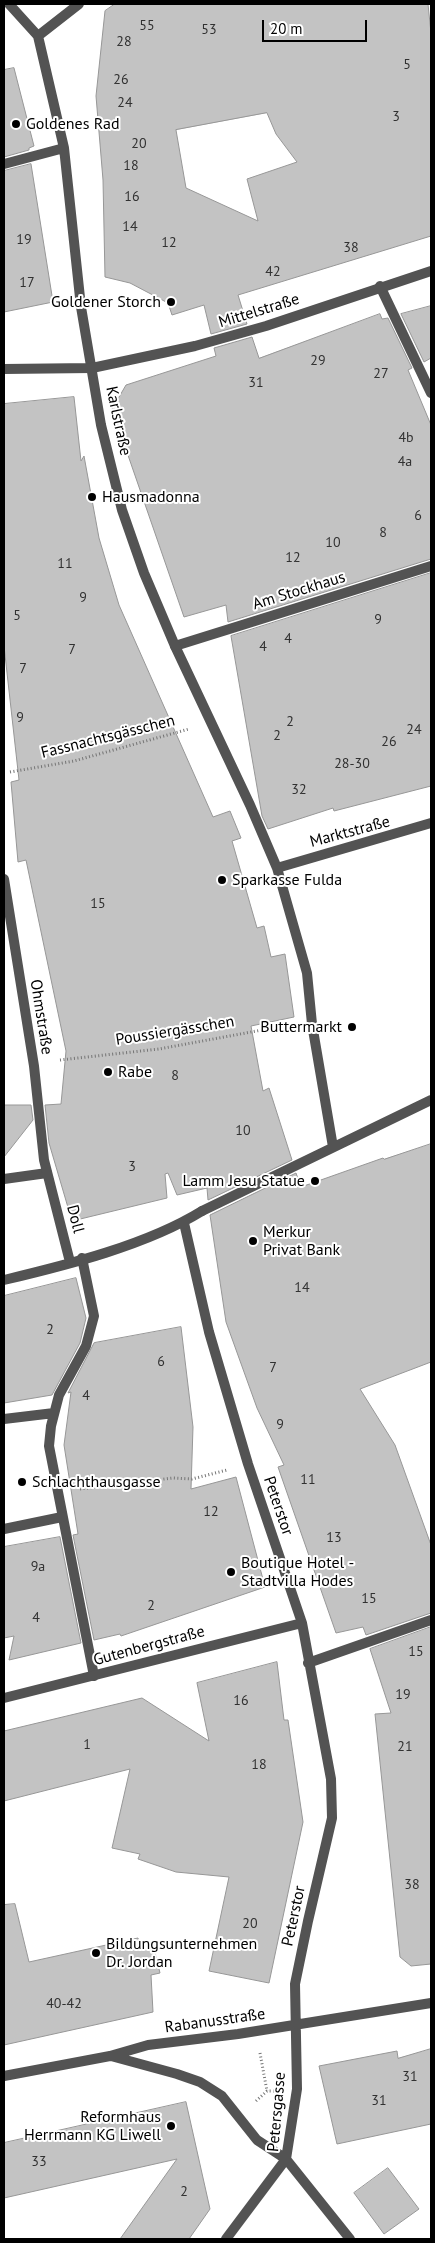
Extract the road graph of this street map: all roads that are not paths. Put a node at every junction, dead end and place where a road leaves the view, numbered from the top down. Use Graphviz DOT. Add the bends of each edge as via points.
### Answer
graph roads {
  1 [pos="9,4"];
  2 [pos="79,4"];
  3 [pos="38,36"];
  4 [pos="64,148"];
  5 [pos="4,164"];
  6 [pos="431,271"];
  7 [pos="380,286"];
  8 [pos="4,368"];
  9 [pos="92,368"];
  10 [pos="431,393"];
  11 [pos="431,566"];
  12 [pos="175,646"];
  13 [pos="431,823"];
  14 [pos="277,868"];
  15 [pos="4,880"];
  16 [pos="431,1100"];
  17 [pos="333,1147"];
  18 [pos="44,1160"];
  19 [pos="47,1173"];
  20 [pos="4,1179"];
  21 [pos="184,1223"];
  22 [pos="82,1258"];
  23 [pos="70,1262"];
  24 [pos="4,1280"];
  25 [pos="54,1413"];
  26 [pos="4,1419"];
  27 [pos="62,1517"];
  28 [pos="4,1529"];
  29 [pos="431,1620"];
  30 [pos="302,1623"];
  31 [pos="308,1663"];
  32 [pos="94,1676"];
  33 [pos="4,1698"];
  34 [pos="431,2003"];
  35 [pos="294,2026"];
  36 [pos="110,2056"];
  37 [pos="4,2076"];
  38 [pos="286,2160"];
  39 [pos="226,2239"];
  40 [pos="350,2239"];
  1 -- 3 [label="street, Karlstraße"];
  2 -- 3 [label="street"];
  3 -- 4 [label="street, Karlstraße"];
  4 -- 5 [label="street"];
  4 -- 9 [label="street, Karlstraße" via="81,307"];
  6 -- 7 [label="street, Mittelstraße"];
  7 -- 9 [label="street, Mittelstraße" via="248,331"];
  7 -- 10 [label="street"];
  8 -- 9 [label="street, Mittelstraße"];
  9 -- 12 [label="street, Karlstraße" via="101,425 122,510"];
  11 -- 12 [label="street, Am Stockhaus"];
  12 -- 14 [label="street, Karlstraße"];
  13 -- 14 [label="street, Marktstraße"];
  14 -- 17 [label="street" via="307,973 312,1024"];
  15 -- 18 [label="street, Ohmstraße" via="34,1066"];
  16 -- 17 [label="street"];
  17 -- 21 [label="street" via="202,1211"];
  18 -- 19 [label="street, Doll"];
  19 -- 20 [label="street"];
  19 -- 23 [label="street, Doll"];
  21 -- 22 [label="street"];
  21 -- 30 [label="street, Peterstor" via="208,1332 248,1464"];
  22 -- 23 [label="street"];
  22 -- 25 [label="street" via="94,1316 86,1346 59,1395"];
  23 -- 24 [label="street"];
  25 -- 26 [label="street"];
  25 -- 27 [label="street" via="49,1446"];
  27 -- 28 [label="street"];
  27 -- 32 [label="street"];
  29 -- 31 [label="street"];
  30 -- 31 [label="street, Peterstor"];
  30 -- 32 [label="street, Gutenbergstraße"];
  31 -- 35 [label="street, Peterstor" via="331,1779 332,1818 295,1984"];
  32 -- 33 [label="street, Gutenbergstraße"];
  34 -- 35 [label="street, Rabanusstraße"];
  35 -- 36 [label="street, Rabanusstraße" via="148,2045"];
  35 -- 38 [label="street, Petersgasse" via="296,2089"];
  36 -- 37 [label="street, Rabanusstraße"];
  36 -- 38 [label="street" via="200,2082 222,2096 257,2140"];
  38 -- 39 [label="street"];
  38 -- 40 [label="street, Petersgasse"];
}
